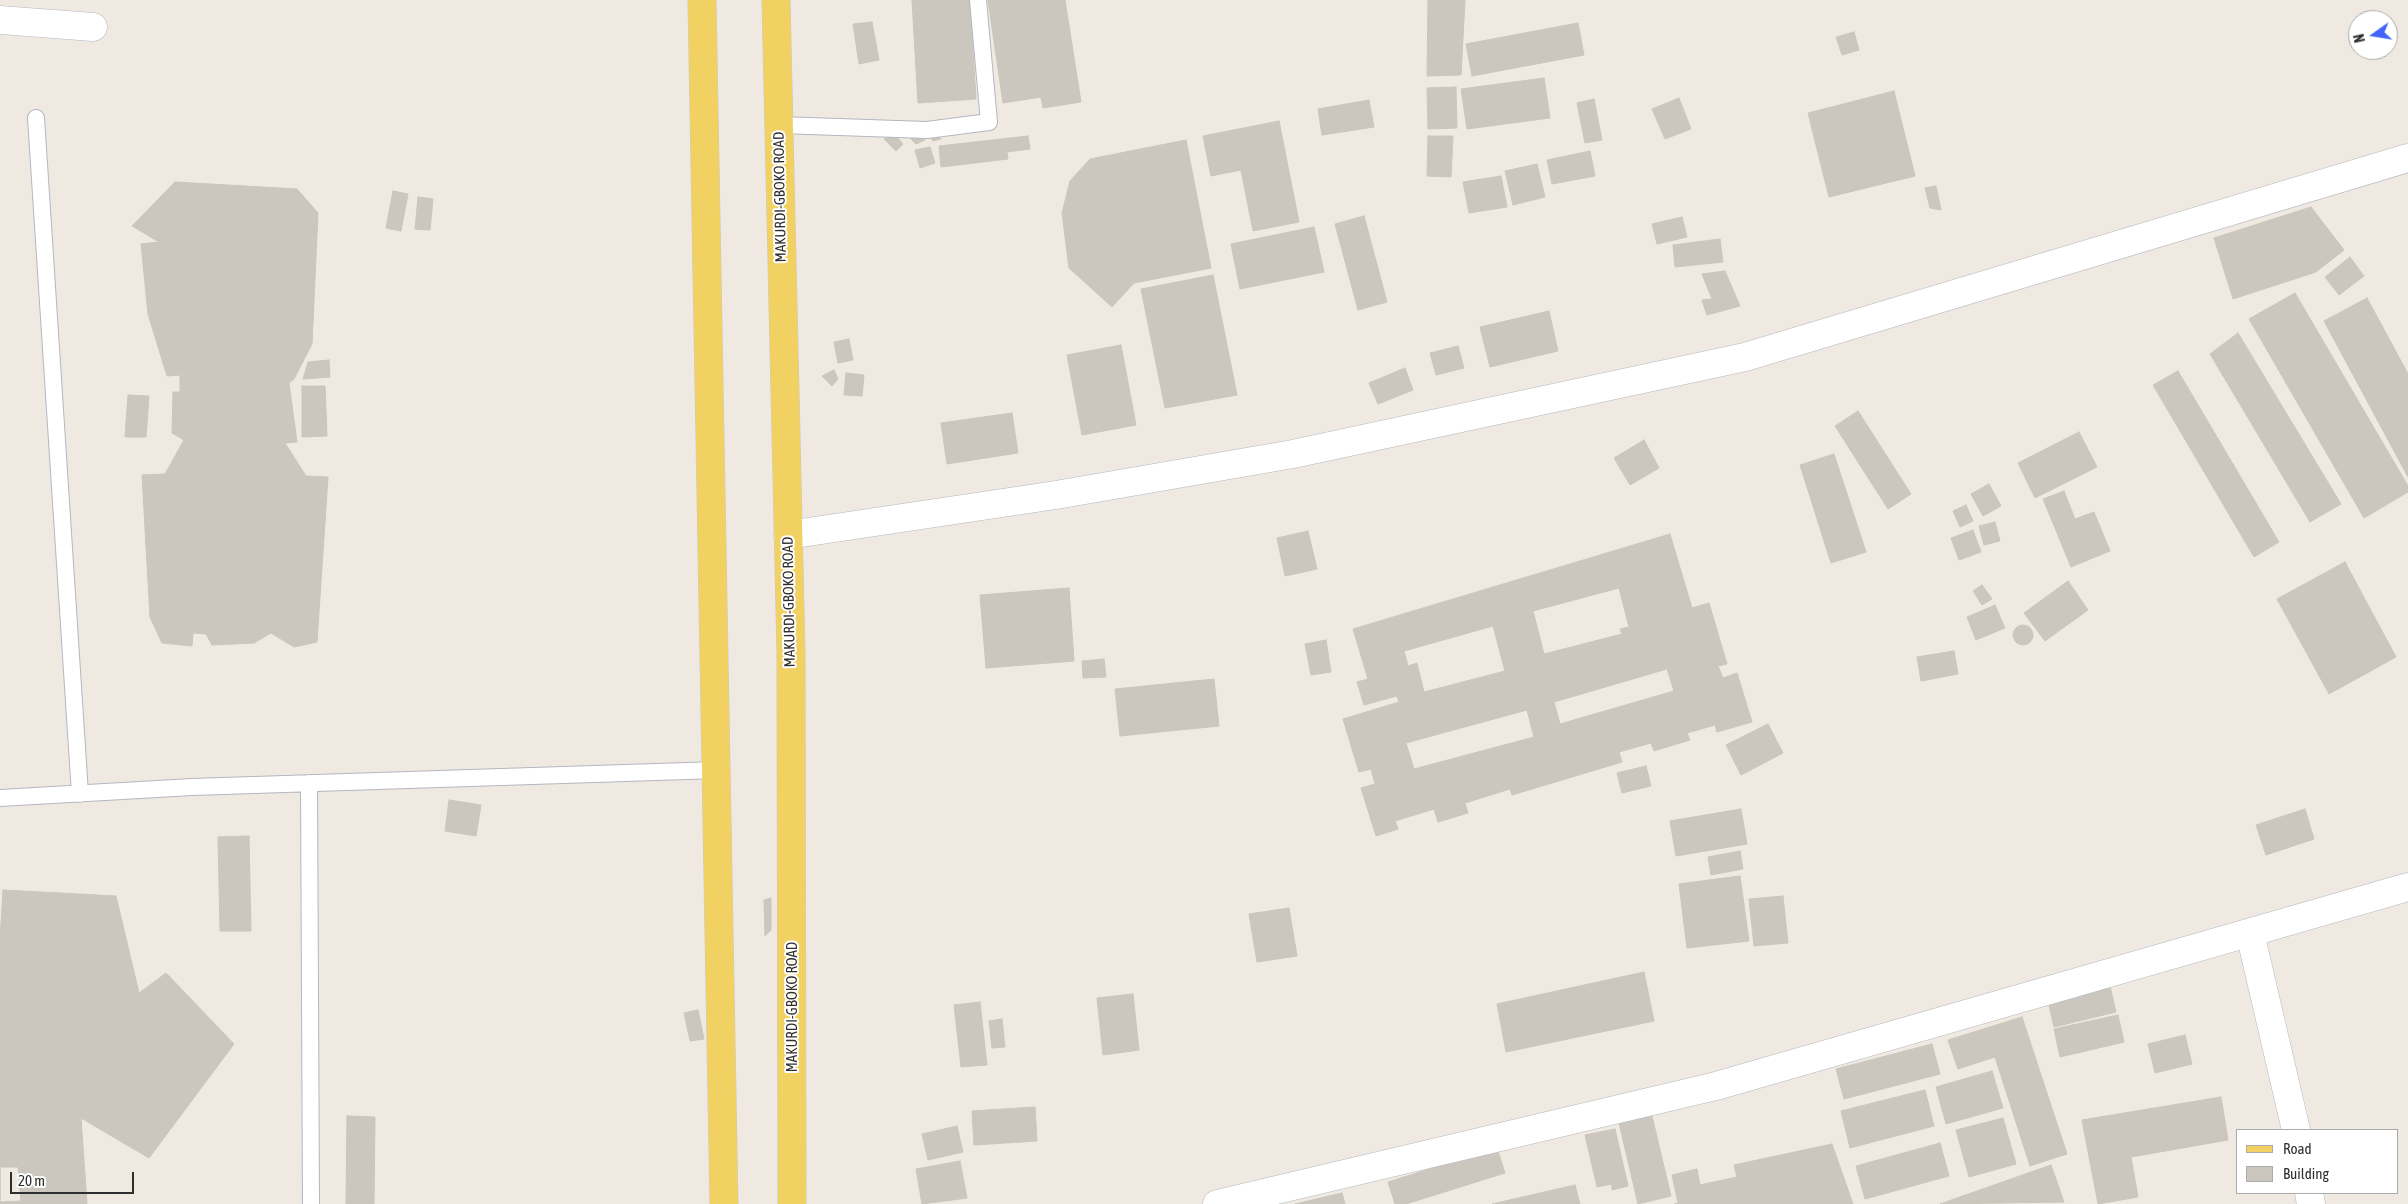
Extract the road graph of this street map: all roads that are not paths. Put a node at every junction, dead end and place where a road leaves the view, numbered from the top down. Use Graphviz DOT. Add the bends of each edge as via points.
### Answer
graph roads {
  1 [pos="702,0"];
  2 [pos="776,0"];
  3 [pos="978,0"];
  4 [pos="0,20"];
  5 [pos="93,27"];
  6 [pos="36,118"];
  7 [pos="778,125"];
  8 [pos="2408,158"];
  9 [pos="788,535"];
  10 [pos="718,770"];
  11 [pos="309,784"];
  12 [pos="80,794"];
  13 [pos="0,798"];
  14 [pos="2408,887"];
  15 [pos="2250,933"];
  16 [pos="2296,1129"];
  17 [pos="311,1204"];
  18 [pos="724,1204"];
  19 [pos="792,1204"];
  20 [pos="1217,1204"];
  1 -- 10 [label="main road"];
  2 -- 7 [label="main road, MAKURDI-GBOKO ROAD"];
  3 -- 7 [label="lane" via="989,122 926,130"];
  4 -- 5 [label="street"];
  6 -- 12 [label="lane"];
  7 -- 9 [label="main road, MAKURDI-GBOKO ROAD"];
  8 -- 9 [label="street" via="1745,357 1293,454 1056,495"];
  9 -- 19 [label="main road, MAKURDI-GBOKO ROAD"];
  10 -- 11 [label="lane"];
  10 -- 18 [label="main road"];
  11 -- 12 [label="lane"];
  11 -- 17 [label="lane"];
  12 -- 13 [label="lane"];
  14 -- 15 [label="street"];
  15 -- 16 [label="street"];
  15 -- 20 [label="street" via="1716,1086"];
}
